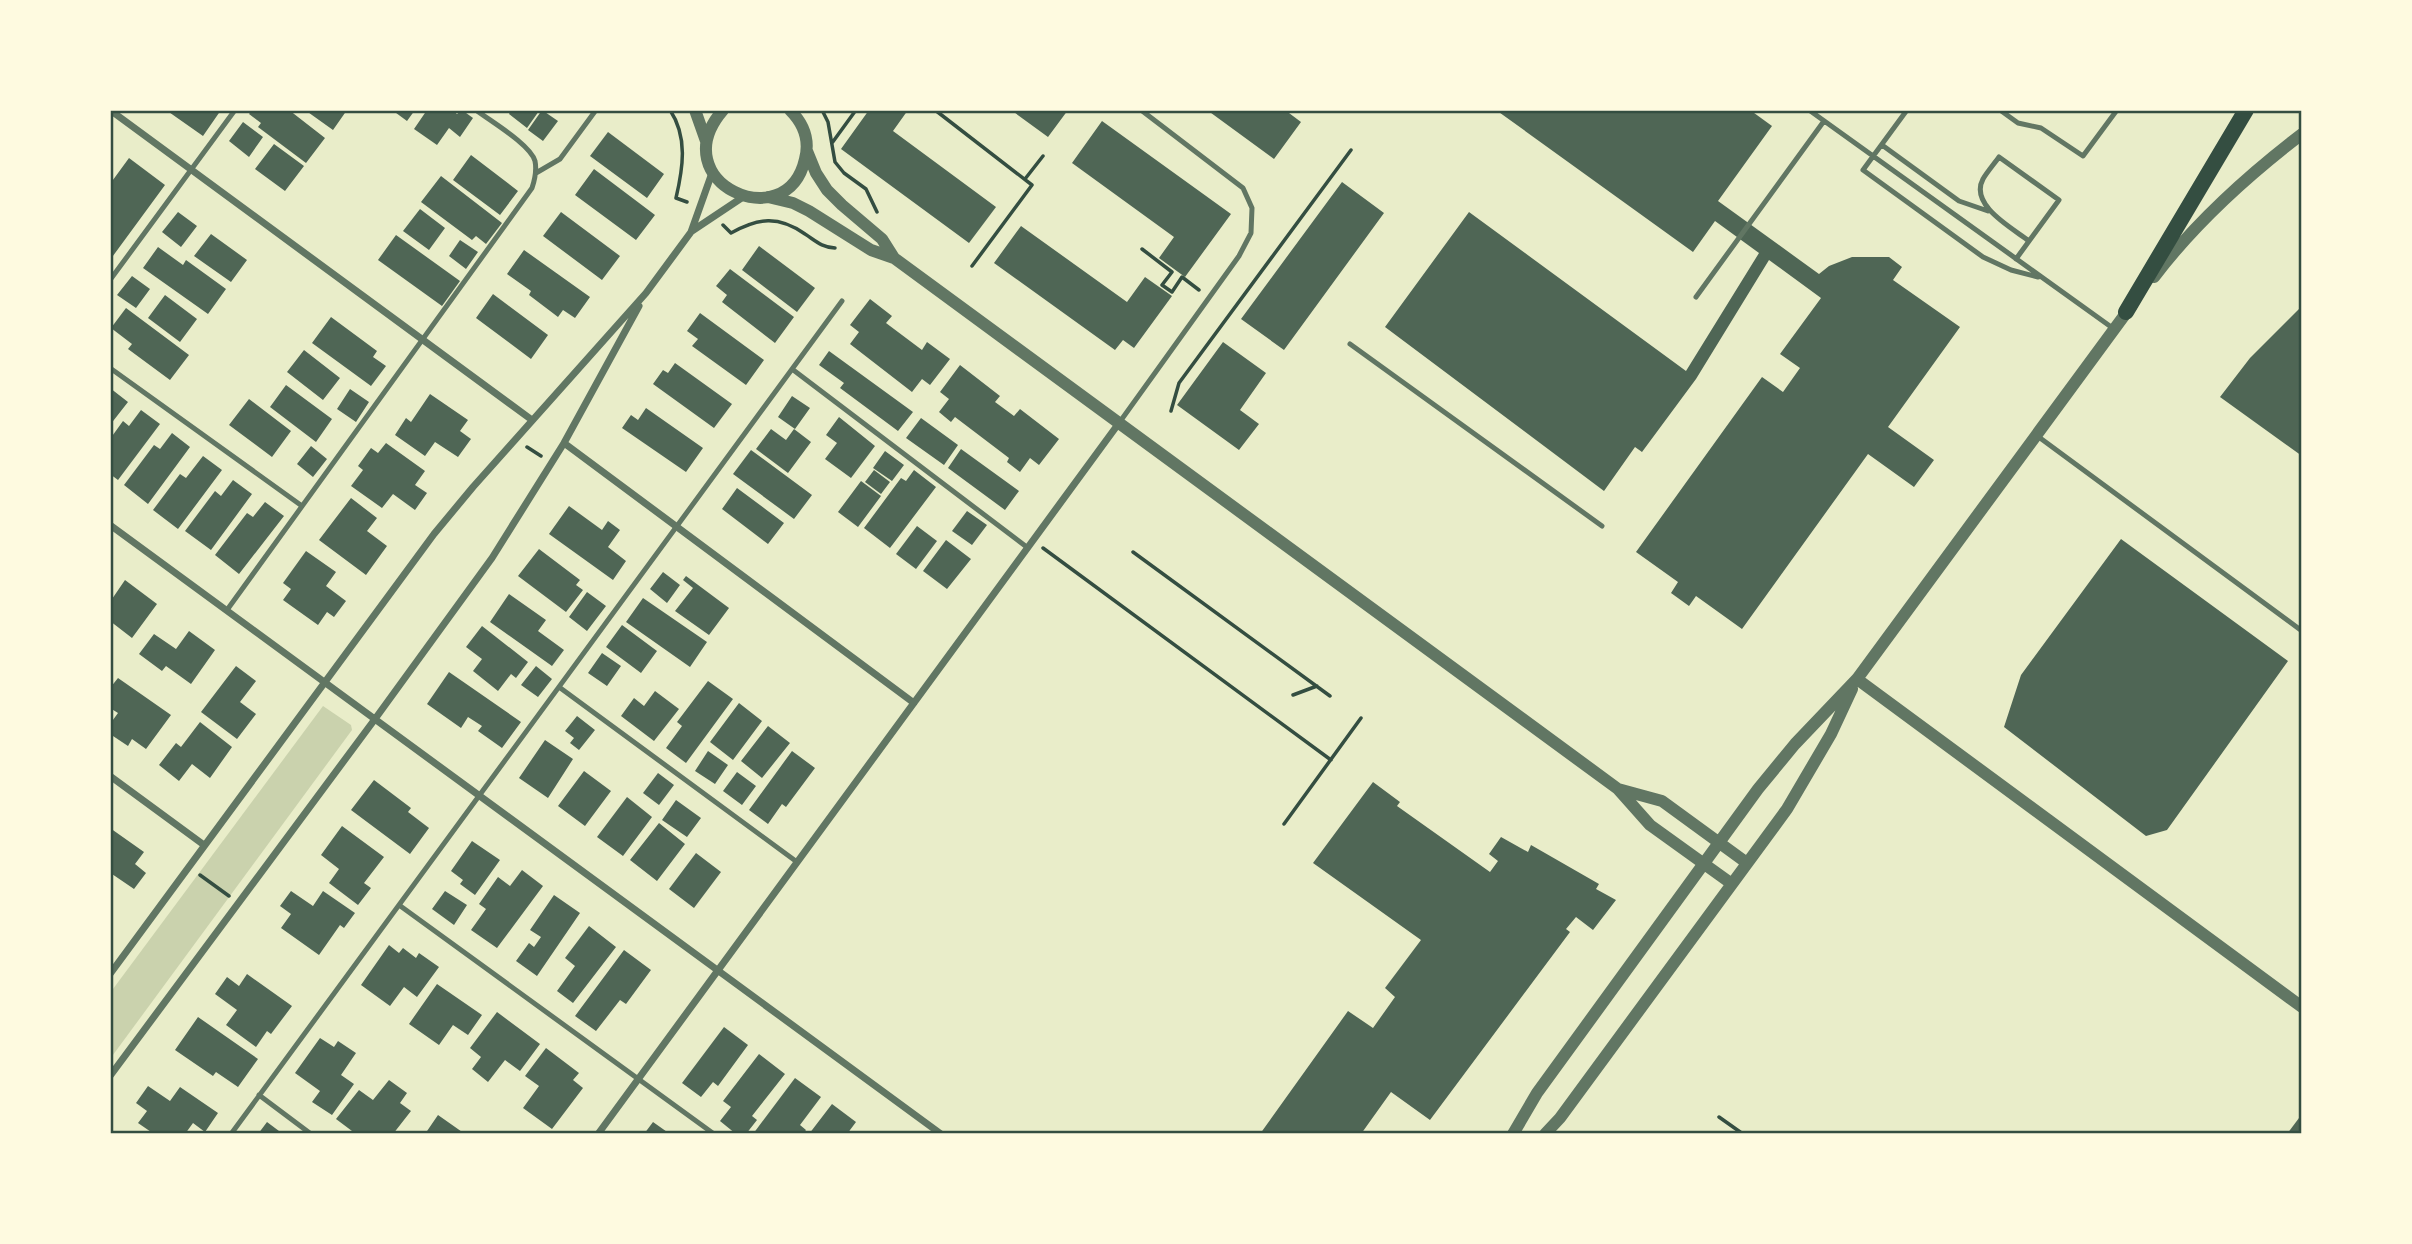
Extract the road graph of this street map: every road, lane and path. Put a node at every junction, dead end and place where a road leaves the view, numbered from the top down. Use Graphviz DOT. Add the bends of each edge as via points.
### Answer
graph roads {
  1 [pos="110,110"];
  2 [pos="235,110"];
  3 [pos="476,110"];
  4 [pos="596,110"];
  5 [pos="695,110"];
  6 [pos="723,110"];
  7 [pos="790,110"];
  8 [pos="822,110"];
  9 [pos="856,110"];
  10 [pos="934,110"];
  11 [pos="1141,110"];
  12 [pos="1809,110"];
  13 [pos="2000,110"];
  14 [pos="2117,110"];
  15 [pos="2246,110"];
  16 [pos="672,111"];
  17 [pos="1903,112"];
  18 [pos="1825,121"];
  19 [pos="2302,134"];
  20 [pos="706,141"];
  21 [pos="832,143"];
  22 [pos="1882,145"];
  23 [pos="1351,150"];
  24 [pos="807,151"];
  25 [pos="1042,156"];
  26 [pos="1873,156"];
  27 [pos="192,170"];
  28 [pos="537,173"];
  29 [pos="712,173"];
  30 [pos="1025,179"];
  31 [pos="866,189"];
  32 [pos="743,197"];
  33 [pos="768,197"];
  34 [pos="690,203"];
  35 [pos="1988,211"];
  36 [pos="721,223"];
  37 [pos="691,232"];
  38 [pos="2029,241"];
  39 [pos="822,247"];
  40 [pos="1142,249"];
  41 [pos="894,258"];
  42 [pos="2016,259"];
  43 [pos="972,266"];
  44 [pos="2043,278"];
  45 [pos="110,281"];
  46 [pos="646,293"];
  47 [pos="1209,297"];
  48 [pos="1696,297"];
  49 [pos="842,301"];
  50 [pos="2126,312"];
  51 [pos="2114,329"];
  52 [pos="423,340"];
  53 [pos="1350,344"];
  54 [pos="110,368"];
  55 [pos="792,369"];
  56 [pos="1171,411"];
  57 [pos="532,420"];
  58 [pos="1119,424"];
  59 [pos="2036,435"];
  60 [pos="564,443"];
  61 [pos="527,446"];
  62 [pos="542,458"];
  63 [pos="302,506"];
  64 [pos="110,525"];
  65 [pos="1602,526"];
  66 [pos="677,527"];
  67 [pos="1031,544"];
  68 [pos="1133,552"];
  69 [pos="227,610"];
  70 [pos="2302,631"];
  71 [pos="1857,679"];
  72 [pos="326,682"];
  73 [pos="1317,686"];
  74 [pos="559,687"];
  75 [pos="1293,695"];
  76 [pos="1330,696"];
  77 [pos="914,703"];
  78 [pos="1361,718"];
  79 [pos="375,719"];
  80 [pos="1331,760"];
  81 [pos="110,776"];
  82 [pos="1618,789"];
  83 [pos="480,795"];
  84 [pos="1284,824"];
  85 [pos="1719,842"];
  86 [pos="204,845"];
  87 [pos="797,862"];
  88 [pos="1747,863"];
  89 [pos="1703,864"];
  90 [pos="200,875"];
  91 [pos="1731,884"];
  92 [pos="229,896"];
  93 [pos="399,905"];
  94 [pos="718,970"];
  95 [pos="110,974"];
  96 [pos="2302,1007"];
  97 [pos="110,1076"];
  98 [pos="638,1079"];
  99 [pos="259,1096"];
  100 [pos="1719,1117"];
  101 [pos="231,1134"];
  102 [pos="312,1134"];
  103 [pos="598,1134"];
  104 [pos="714,1134"];
  105 [pos="940,1134"];
  106 [pos="1513,1134"];
  107 [pos="1545,1134"];
  108 [pos="1743,1134"];
  1 -- 27 [label="street"];
  2 -- 27 [label="lane"];
  3 -- 28 [label="lane" via="527,150"];
  4 -- 28 [label="lane" via="560,159"];
  5 -- 20 [label="street"];
  6 -- 20 [label="street"];
  7 -- 24 [label="street" via="806,134"];
  8 -- 21 [label="path"];
  9 -- 21 [label="path"];
  10 -- 30 [label="path"];
  11 -- 47 [label="lane" via="1243,188 1252,208 1251,233"];
  12 -- 18 [label="lane"];
  13 -- 14 [label="lane" via="2018,123 2041,128 2083,156"];
  15 -- 50 [label="main road"];
  16 -- 34 [label="path" via="682,139 683,168 676,198"];
  17 -- 22 [label="lane"];
  18 -- 26 [label="lane"];
  18 -- 48 [label="lane"];
  19 -- 50 [label="street" via="2201,222"];
  20 -- 29 [label="street"];
  21 -- 31 [label="path" via="835,162"];
  22 -- 26 [label="lane"];
  22 -- 35 [label="lane" via="1959,201"];
  23 -- 56 [label="path" via="1180,383"];
  24 -- 33 [label="street" via="795,181"];
  24 -- 41 [label="street" via="827,190 882,239"];
  25 -- 30 [label="path"];
  26 -- 42 [label="lane"];
  26 -- 44 [label="lane" via="1863,170 1983,257"];
  27 -- 45 [label="lane"];
  27 -- 52 [label="street"];
  28 -- 52 [label="lane" via="532,188"];
  29 -- 32 [label="street"];
  29 -- 37 [label="street"];
  30 -- 43 [label="path" via="1032,185"];
  32 -- 33 [label="street"];
  32 -- 37 [label="street"];
  33 -- 41 [label="street" via="793,203 871,250"];
  35 -- 38 [label="lane"];
  35 -- 38 [label="lane" via="1981,182 1999,157 2059,200"];
  36 -- 39 [label="path" via="731,233 749,223 783,222"];
  37 -- 46 [label="street"];
  38 -- 42 [label="lane"];
  40 -- 47 [label="path" via="1172,272 1162,285 1172,292 1182,277"];
  41 -- 58 [label="street"];
  42 -- 44 [label="lane"];
  44 -- 51 [label="lane"];
  46 -- 57 [label="street"];
  46 -- 60 [label="street"];
  47 -- 58 [label="lane"];
  49 -- 55 [label="lane"];
  50 -- 51 [label="street"];
  51 -- 59 [label="street"];
  52 -- 57 [label="street"];
  52 -- 63 [label="lane"];
  53 -- 65 [label="lane"];
  54 -- 63 [label="lane"];
  55 -- 66 [label="lane"];
  55 -- 67 [label="lane"];
  57 -- 72 [label="street" via="434,534"];
  58 -- 67 [label="street"];
  58 -- 82 [label="street"];
  59 -- 70 [label="lane"];
  59 -- 71 [label="street"];
  60 -- 66 [label="street"];
  60 -- 79 [label="street" via="492,558"];
  61 -- 62 [label="path"];
  63 -- 69 [label="lane"];
  64 -- 69 [label="street"];
  66 -- 74 [label="lane"];
  66 -- 77 [label="street"];
  67 -- 77 [label="street"];
  67 -- 80 [label="path"];
  68 -- 73 [label="path"];
  69 -- 72 [label="street"];
  71 -- 85 [label="street" via="1796,744"];
  71 -- 88 [label="street" via="1811,771"];
  71 -- 96 [label="street"];
  72 -- 79 [label="street"];
  72 -- 86 [label="street"];
  73 -- 75 [label="path"];
  73 -- 76 [label="path"];
  74 -- 83 [label="lane"];
  74 -- 87 [label="lane"];
  77 -- 87 [label="street"];
  78 -- 80 [label="path"];
  79 -- 83 [label="street"];
  79 -- 97 [label="street"];
  80 -- 84 [label="path"];
  81 -- 86 [label="street"];
  82 -- 85 [label="street" via="1662,801"];
  82 -- 89 [label="street" via="1650,825"];
  83 -- 93 [label="lane"];
  83 -- 94 [label="street"];
  85 -- 88 [label="street"];
  85 -- 89 [label="street"];
  86 -- 95 [label="street"];
  87 -- 94 [label="street"];
  88 -- 91 [label="street"];
  89 -- 91 [label="street"];
  89 -- 106 [label="street" via="1537,1093"];
  90 -- 92 [label="path"];
  91 -- 107 [label="street"];
  93 -- 98 [label="lane"];
  93 -- 99 [label="lane"];
  94 -- 98 [label="street"];
  94 -- 105 [label="street"];
  98 -- 103 [label="street"];
  98 -- 104 [label="lane"];
  99 -- 101 [label="lane"];
  99 -- 102 [label="lane"];
  100 -- 108 [label="path"];
}
